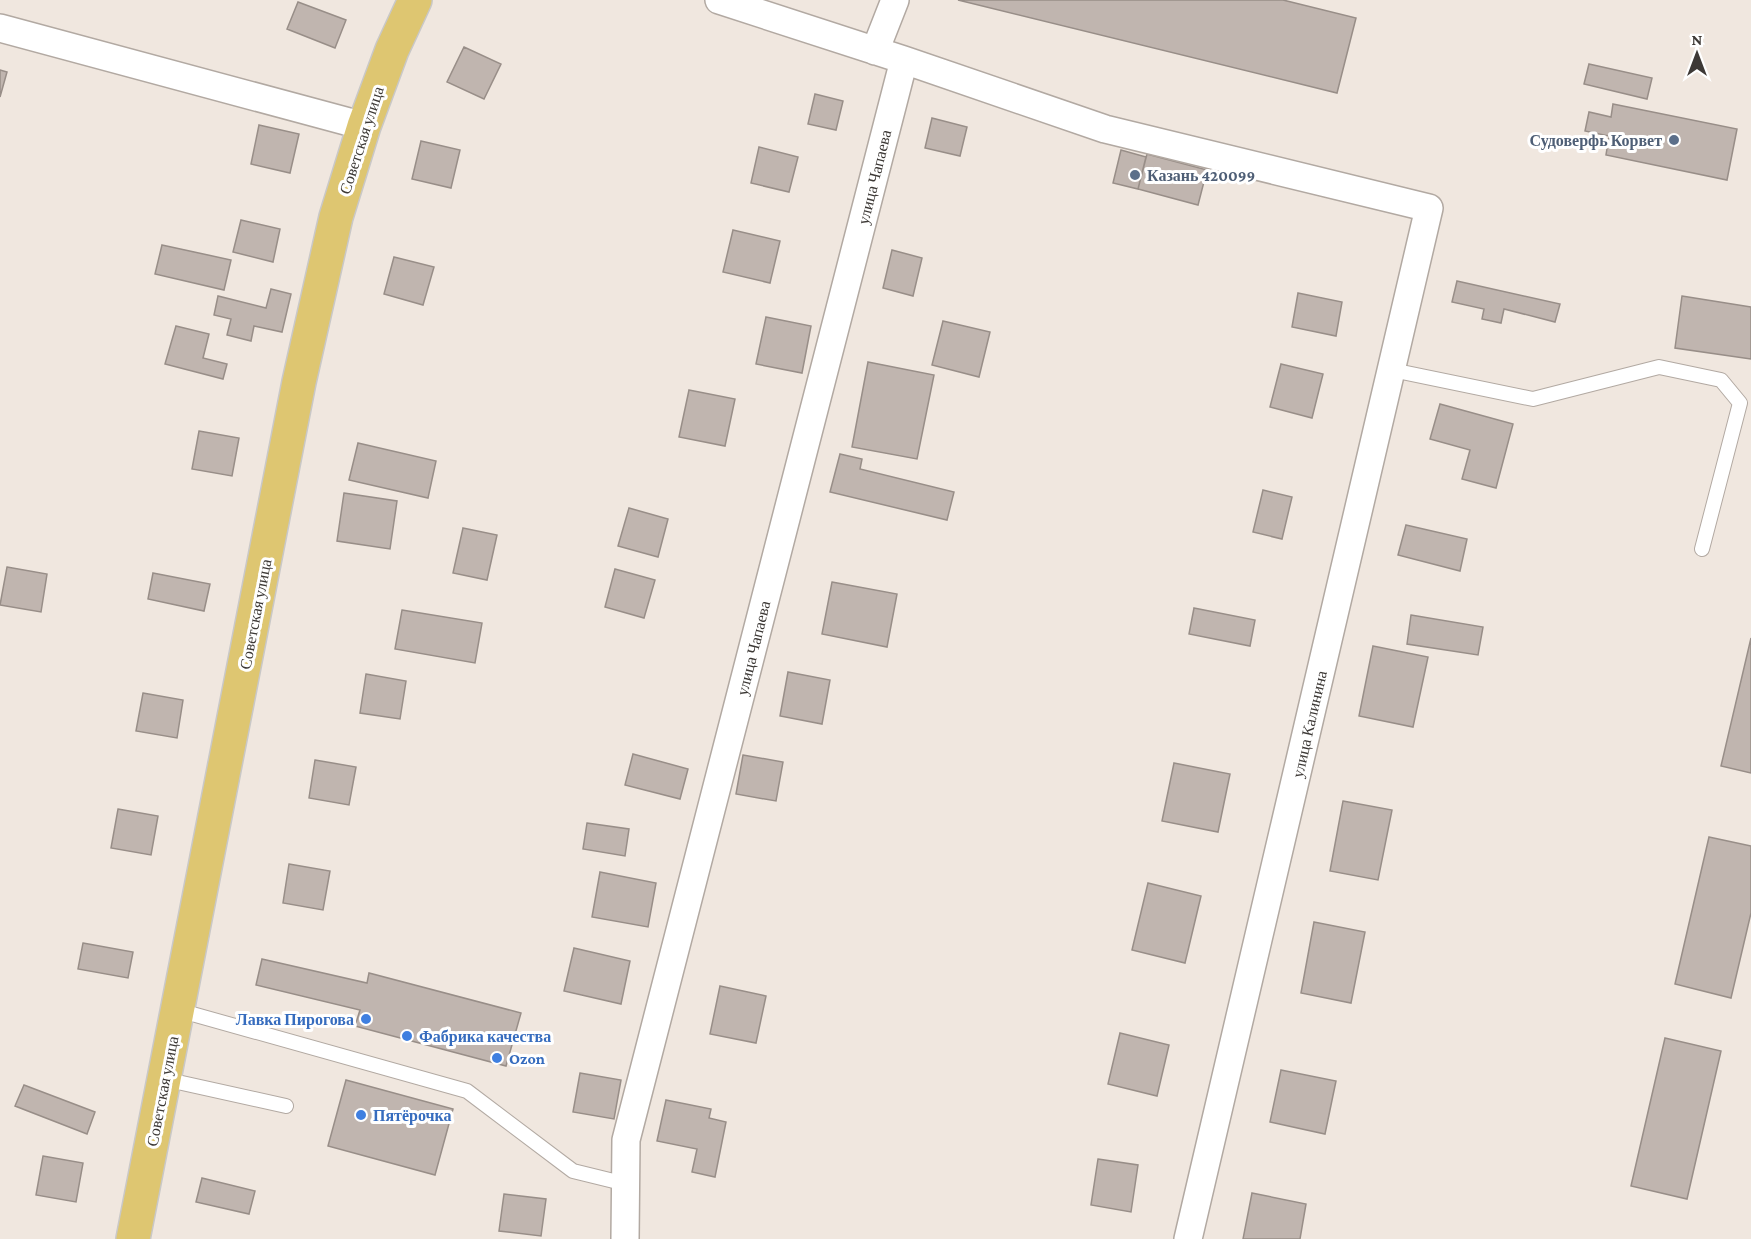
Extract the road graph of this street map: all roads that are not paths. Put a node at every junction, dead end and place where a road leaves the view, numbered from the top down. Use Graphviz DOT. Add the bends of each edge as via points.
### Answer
graph roads {
  1 [pos="415,0"];
  2 [pos="719,0"];
  3 [pos="895,0"];
  4 [pos="0,28"];
  5 [pos="875,51"];
  6 [pos="904,60"];
  7 [pos="364,126"];
  8 [pos="1392,370"];
  9 [pos="1702,549"];
  10 [pos="178,1010"];
  11 [pos="164,1079"];
  12 [pos="286,1106"];
  13 [pos="626,1184"];
  14 [pos="133,1239"];
  15 [pos="626,1239"];
  16 [pos="1188,1239"];
  1 -- 7 [label="main road, Советская улица"];
  2 -- 5 [label="street"];
  3 -- 5 [label="street"];
  4 -- 7 [label="street"];
  5 -- 6 [label="street"];
  6 -- 8 [label="street, улица Калинина" via="1106,129 1429,208"];
  6 -- 13 [label="street, улица Чапаева" via="626,1140"];
  7 -- 10 [label="main road, Советская улица" via="336,217 299,382"];
  8 -- 9 [label="lane" via="1533,399 1659,367 1721,380 1740,403"];
  8 -- 16 [label="street, улица Калинина"];
  10 -- 11 [label="main road, Советская улица"];
  10 -- 13 [label="lane" via="467,1091 573,1171"];
  11 -- 12 [label="lane"];
  11 -- 14 [label="main road, Советская улица"];
  13 -- 15 [label="street, улица Чапаева"];
}
